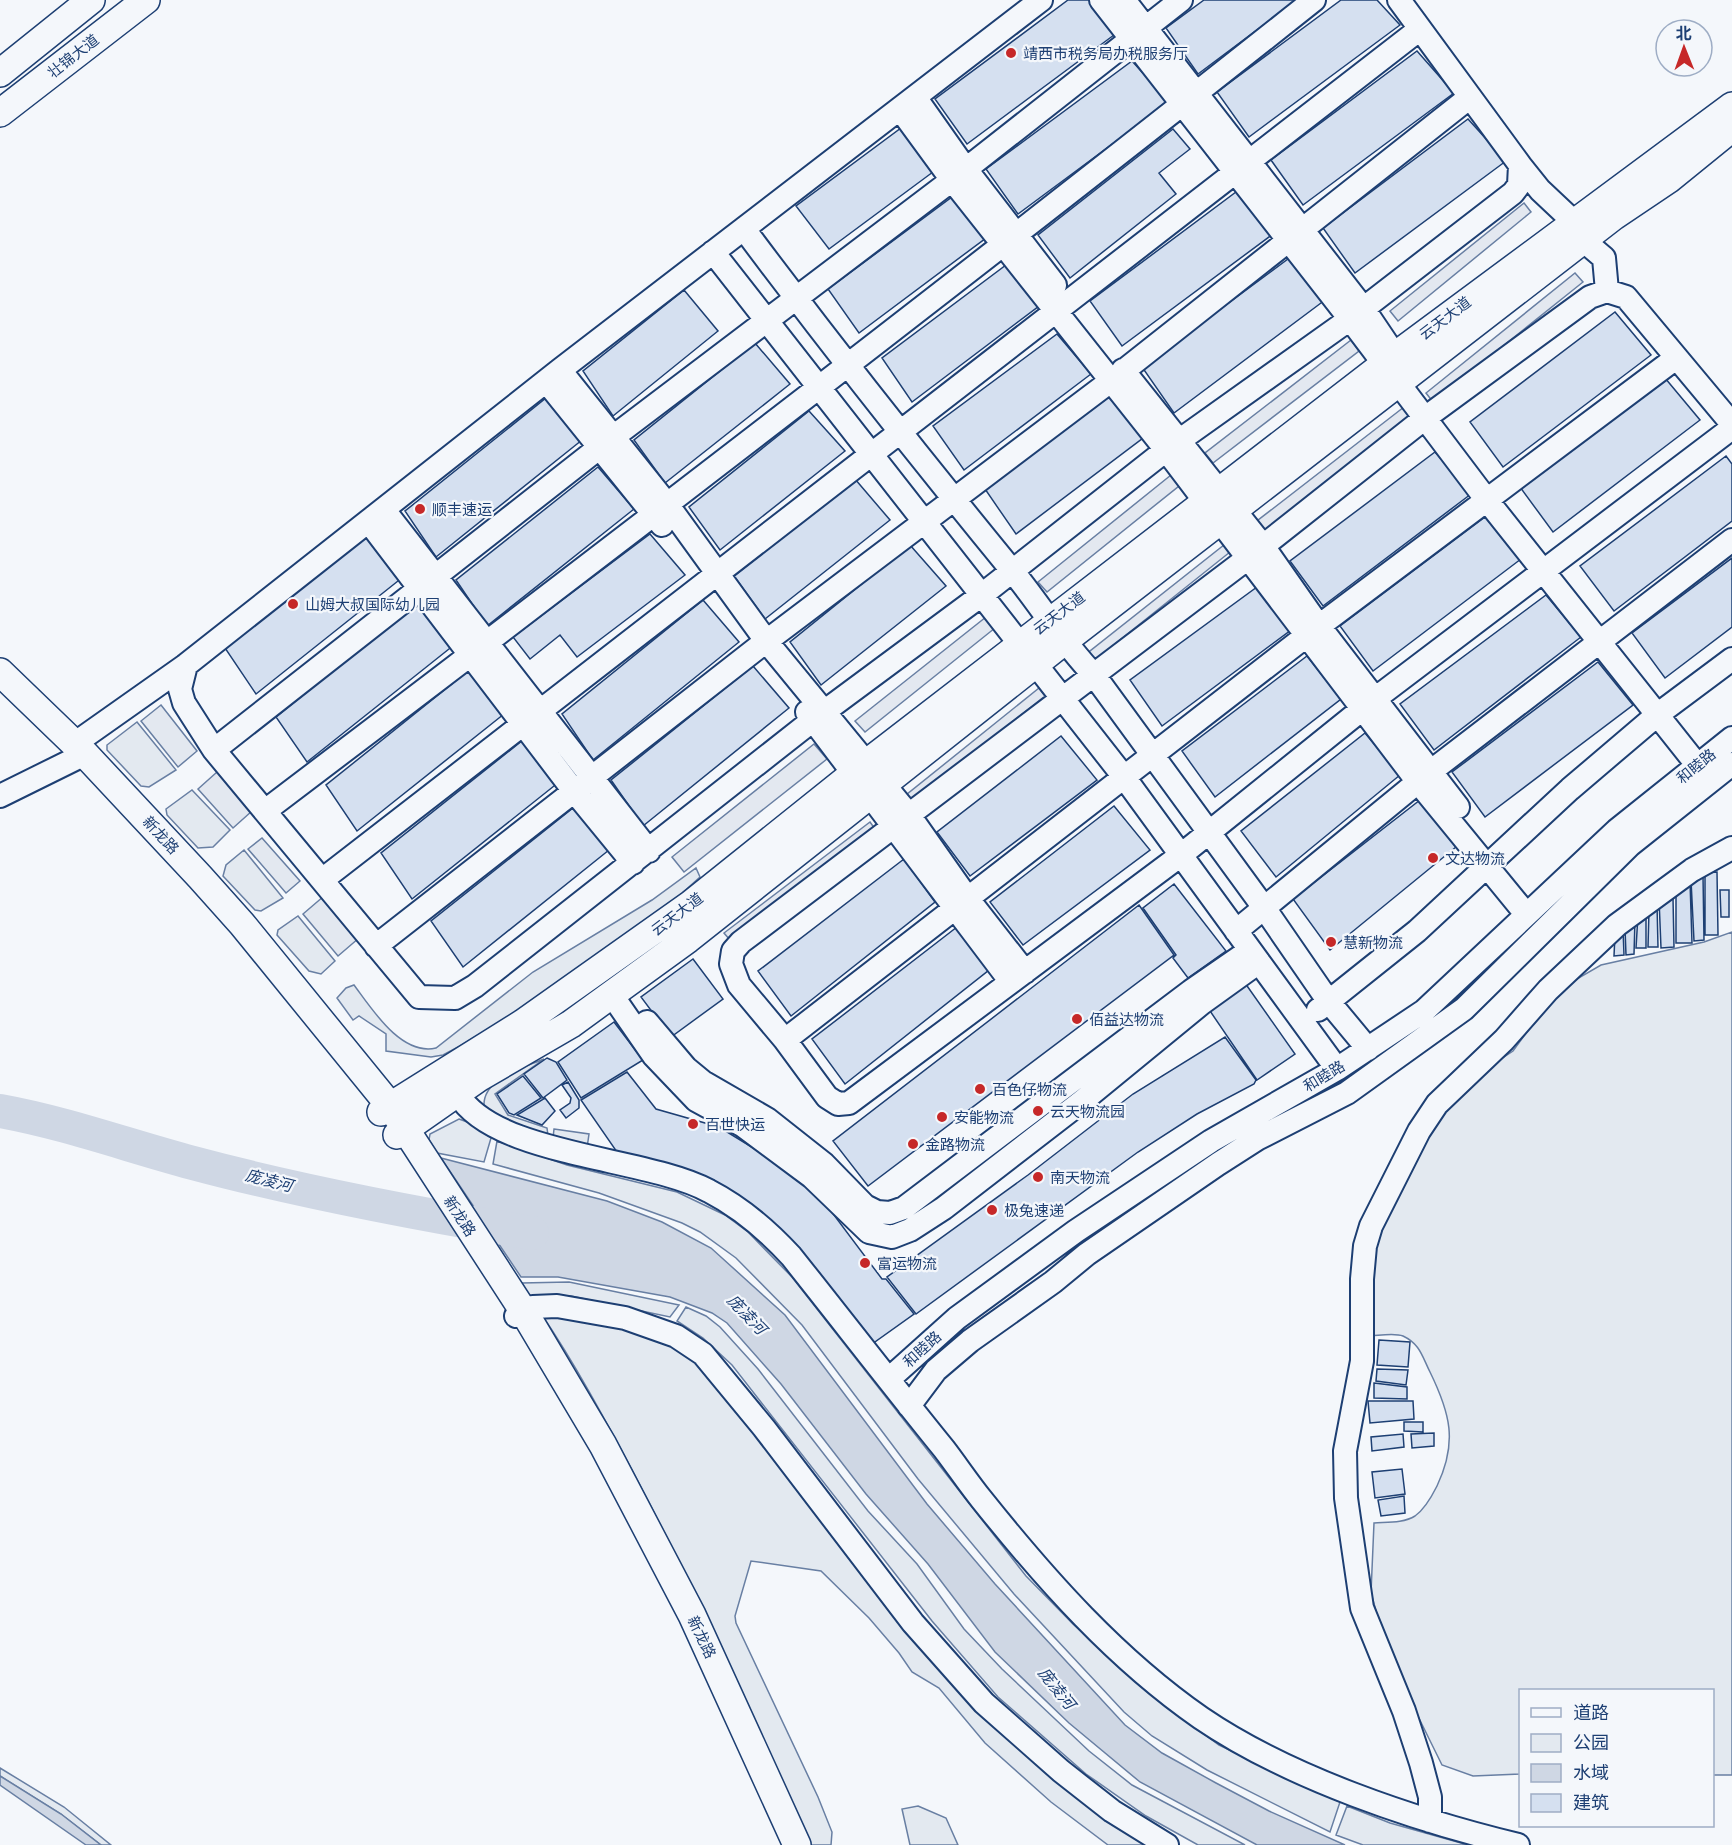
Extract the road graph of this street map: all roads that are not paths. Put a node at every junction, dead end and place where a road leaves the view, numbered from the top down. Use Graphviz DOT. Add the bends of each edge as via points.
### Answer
graph roads {
  1 [pos="91,0"];
  2 [pos="146,0"];
  3 [pos="1041,0"];
  4 [pos="1101,0"];
  5 [pos="1124,0"];
  6 [pos="1180,0"];
  7 [pos="1314,0"];
  8 [pos="1399,0"];
  9 [pos="1420,29"];
  10 [pos="1137,33"];
  11 [pos="0,73"];
  12 [pos="1470,97"];
  13 [pos="1190,99"];
  14 [pos="908,103"];
  15 [pos="1732,106"];
  16 [pos="0,114"];
  17 [pos="1732,128"];
  18 [pos="1242,165"];
  19 [pos="1520,165"];
  20 [pos="958,174"];
  21 [pos="744,229"];
  22 [pos="1579,231"];
  23 [pos="1294,234"];
  24 [pos="1012,240"];
  25 [pos="713,252"];
  26 [pos="1607,291"];
  27 [pos="795,297"];
  28 [pos="1061,306"];
  29 [pos="1356,314"];
  30 [pos="765,320"];
  31 [pos="1676,358"];
  32 [pos="848,365"];
  33 [pos="1396,370"];
  34 [pos="1117,375"];
  35 [pos="553,376"];
  36 [pos="820,387"];
  37 [pos="1430,414"];
  38 [pos="1732,426"];
  39 [pos="899,430"];
  40 [pos="607,442"];
  41 [pos="1174,446"];
  42 [pos="870,453"];
  43 [pos="1492,495"];
  44 [pos="953,500"];
  45 [pos="1220,507"];
  46 [pos="660,509"];
  47 [pos="376,516"];
  48 [pos="923,520"];
  49 [pos="1732,540"];
  50 [pos="1255,552"];
  51 [pos="1548,566"];
  52 [pos="1012,571"];
  53 [pos="710,576"];
  54 [pos="427,583"];
  55 [pos="983,594"];
  56 [pos="1313,631"];
  57 [pos="1056,632"];
  58 [pos="1607,637"];
  59 [pos="762,645"];
  60 [pos="479,650"];
  61 [pos="1027,654"];
  62 [pos="1732,659"];
  63 [pos="186,665"];
  64 [pos="0,672"];
  65 [pos="1094,675"];
  66 [pos="0,681"];
  67 [pos="1063,697"];
  68 [pos="1370,703"];
  69 [pos="1662,711"];
  70 [pos="531,716"];
  71 [pos="820,716"];
  72 [pos="1732,738"];
  73 [pos="82,749"];
  74 [pos="214,750"];
  75 [pos="1152,756"];
  76 [pos="1704,760"];
  77 [pos="1732,764"];
  78 [pos="1124,777"];
  79 [pos="1424,777"];
  80 [pos="868,779"];
  81 [pos="583,785"];
  82 [pos="0,796"];
  83 [pos="265,812"];
  84 [pos="901,820"];
  85 [pos="1209,832"];
  86 [pos="1732,848"];
  87 [pos="1181,855"];
  88 [pos="641,857"];
  89 [pos="1492,862"];
  90 [pos="322,880"];
  91 [pos="961,904"];
  92 [pos="1265,909"];
  93 [pos="1532,909"];
  94 [pos="710,921"];
  95 [pos="1236,931"];
  96 [pos="376,946"];
  97 [pos="732,951"];
  98 [pos="1254,957"];
  99 [pos="1018,977"];
  100 [pos="615,993"];
  101 [pos="1329,1002"];
  102 [pos="1302,1022"];
  103 [pos="785,1040"];
  104 [pos="1368,1049"];
  105 [pos="1337,1069"];
  106 [pos="458,1094"];
  107 [pos="386,1109"];
  108 [pos="401,1132"];
  109 [pos="516,1309"];
  110 [pos="889,1379"];
  111 [pos="909,1406"];
  112 [pos="1430,1821"];
  113 [pos="789,1845"];
  114 [pos="797,1845"];
  115 [pos="1167,1845"];
  116 [pos="1518,1845"];
  1 -- 11 [label="main road"];
  2 -- 16 [label="main road, 壮锦大道"];
  3 -- 14 [label="street"];
  4 -- 10 [label="street"];
  5 -- 10 [label="street"];
  6 -- 10 [label="street"];
  7 -- 13 [label="street"];
  8 -- 9 [label="street"];
  9 -- 12 [label="street"];
  9 -- 18 [label="street"];
  10 -- 13 [label="street"];
  10 -- 20 [label="street"];
  12 -- 19 [label="street"];
  12 -- 23 [label="street"];
  13 -- 18 [label="street"];
  13 -- 24 [label="street"];
  14 -- 20 [label="street"];
  14 -- 21 [label="street"];
  15 -- 22 [label="main road, 云天大道"];
  17 -- 22 [label="main road, 云天大道"];
  18 -- 23 [label="street"];
  18 -- 28 [label="street"];
  19 -- 22 [label="street"];
  19 -- 29 [label="street" via="1519,185 1513,194"];
  20 -- 24 [label="street"];
  20 -- 27 [label="street"];
  21 -- 25 [label="street"];
  21 -- 27 [label="street"];
  22 -- 26 [label="street" via="1604,258"];
  22 -- 33 [label="main road, 云天大道"];
  23 -- 29 [label="street"];
  23 -- 34 [label="street"];
  24 -- 28 [label="street"];
  24 -- 32 [label="street"];
  25 -- 30 [label="street"];
  25 -- 35 [label="street"];
  26 -- 31 [label="street" via="1626,297"];
  26 -- 37 [label="street" via="1590,297"];
  27 -- 30 [label="street"];
  27 -- 32 [label="street"];
  28 -- 34 [label="street"];
  28 -- 39 [label="street"];
  29 -- 33 [label="street"];
  29 -- 41 [label="street"];
  30 -- 36 [label="street"];
  30 -- 40 [label="street"];
  31 -- 38 [label="street"];
  31 -- 43 [label="street"];
  32 -- 36 [label="street"];
  32 -- 39 [label="street"];
  33 -- 37 [label="street"];
  33 -- 45 [label="main road, 云天大道"];
  34 -- 41 [label="street"];
  34 -- 44 [label="street"];
  35 -- 40 [label="street"];
  35 -- 47 [label="street"];
  36 -- 42 [label="street"];
  36 -- 46 [label="street"];
  37 -- 43 [label="street"];
  37 -- 50 [label="street"];
  38 -- 51 [label="street"];
  39 -- 42 [label="street"];
  39 -- 44 [label="street"];
  40 -- 46 [label="street"];
  40 -- 54 [label="street"];
  41 -- 45 [label="street"];
  41 -- 52 [label="street"];
  42 -- 48 [label="street"];
  42 -- 53 [label="street"];
  43 -- 51 [label="street"];
  43 -- 56 [label="street"];
  44 -- 48 [label="street"];
  44 -- 52 [label="street"];
  45 -- 50 [label="street"];
  45 -- 57 [label="main road, 云天大道"];
  46 -- 53 [label="street"];
  46 -- 60 [label="street"];
  47 -- 54 [label="street"];
  47 -- 63 [label="street"];
  48 -- 55 [label="street"];
  48 -- 59 [label="street"];
  49 -- 58 [label="street"];
  50 -- 56 [label="street"];
  50 -- 65 [label="street"];
  51 -- 58 [label="street"];
  51 -- 68 [label="street"];
  52 -- 55 [label="street"];
  52 -- 57 [label="street"];
  53 -- 59 [label="street"];
  53 -- 70 [label="street"];
  54 -- 60 [label="street"];
  54 -- 74 [label="street"];
  55 -- 61 [label="street"];
  55 -- 71 [label="street"];
  56 -- 68 [label="street"];
  56 -- 75 [label="street"];
  57 -- 61 [label="main road, 云天大道"];
  57 -- 65 [label="street"];
  58 -- 69 [label="street"];
  58 -- 79 [label="street"];
  59 -- 71 [label="street"];
  59 -- 81 [label="street"];
  60 -- 70 [label="street"];
  60 -- 83 [label="street"];
  61 -- 67 [label="street"];
  61 -- 80 [label="main road, 云天大道"];
  62 -- 69 [label="street"];
  63 -- 73 [label="street"];
  63 -- 74 [label="street" via="180,689 184,703"];
  64 -- 73 [label="main road, 新龙路"];
  65 -- 67 [label="street"];
  65 -- 75 [label="street"];
  66 -- 73 [label="main road, 新龙路"];
  67 -- 78 [label="street"];
  67 -- 84 [label="street"];
  68 -- 79 [label="street"];
  68 -- 85 [label="street"];
  69 -- 76 [label="street"];
  69 -- 89 [label="street"];
  70 -- 81 [label="street"];
  70 -- 90 [label="street"];
  71 -- 80 [label="street"];
  71 -- 88 [label="street"];
  72 -- 76 [label="street, 和睦路"];
  73 -- 82 [label="street" via="32,783"];
  73 -- 107 [label="main road, 新龙路"];
  74 -- 83 [label="street"];
  75 -- 78 [label="street"];
  75 -- 85 [label="street"];
  76 -- 93 [label="street, 和睦路" via="1617,830"];
  77 -- 111 [label="street, 和睦路" via="1630,845 1436,1032 1347,1093 1218,1164 1087,1254 936,1370"];
  78 -- 87 [label="street"];
  78 -- 91 [label="street"];
  79 -- 89 [label="street"];
  79 -- 92 [label="street"];
  80 -- 84 [label="street"];
  80 -- 94 [label="main road, 云天大道"];
  80 -- 107 [label="main road, 云天大道" via="524,1023"];
  81 -- 88 [label="street"];
  81 -- 96 [label="street"];
  83 -- 90 [label="street"];
  84 -- 91 [label="street"];
  84 -- 97 [label="street"];
  85 -- 87 [label="street"];
  85 -- 92 [label="street"];
  86 -- 112 [label="street" via="1692,870 1617,925 1437,1104 1371,1226 1362,1279 1362,1361 1346,1451 1346,1498 1362,1608 1422,1763 1430,1797"];
  87 -- 95 [label="street"];
  87 -- 99 [label="street"];
  88 -- 96 [label="street" via="455,998 419,997"];
  89 -- 93 [label="street"];
  89 -- 101 [label="street"];
  90 -- 96 [label="street"];
  91 -- 99 [label="street"];
  91 -- 103 [label="street"];
  92 -- 95 [label="street"];
  92 -- 101 [label="street"];
  93 -- 104 [label="street, 和睦路" via="1424,1011"];
  94 -- 97 [label="street"];
  94 -- 100 [label="main road, 云天大道"];
  95 -- 98 [label="street"];
  97 -- 103 [label="street" via="731,964 739,985"];
  98 -- 100 [label="street" via="1080,1103 944,1208 892,1237 869,1232 812,1177 742,1125 696,1100 654,1056 616,1001"];
  98 -- 102 [label="street"];
  99 -- 103 [label="street" via="849,1103 838,1104 827,1097"];
  100 -- 106 [label="main road, 云天大道"];
  101 -- 102 [label="street"];
  101 -- 104 [label="street"];
  102 -- 105 [label="street"];
  104 -- 105 [label="street, 和睦路"];
  105 -- 110 [label="street, 和睦路" via="1211,1141 1076,1231 957,1318"];
  106 -- 108 [label="main road, 云天大道"];
  106 -- 110 [label="street" via="463,1104 483,1119 510,1132 661,1173 708,1190 777,1241"];
  107 -- 108 [label="main road, 新龙路"];
  108 -- 109 [label="main road, 新龙路"];
  109 -- 113 [label="main road, 新龙路" via="650,1549"];
  109 -- 114 [label="main road, 新龙路" via="603,1445 657,1546"];
  109 -- 115 [label="street" via="557,1306 625,1318 676,1335 703,1354 914,1623 984,1703 1112,1811"];
  110 -- 111 [label="street"];
  111 -- 112 [label="street" via="1051,1583 1106,1639 1174,1697 1220,1730 1282,1763"];
  112 -- 116 [label="street"];
}
